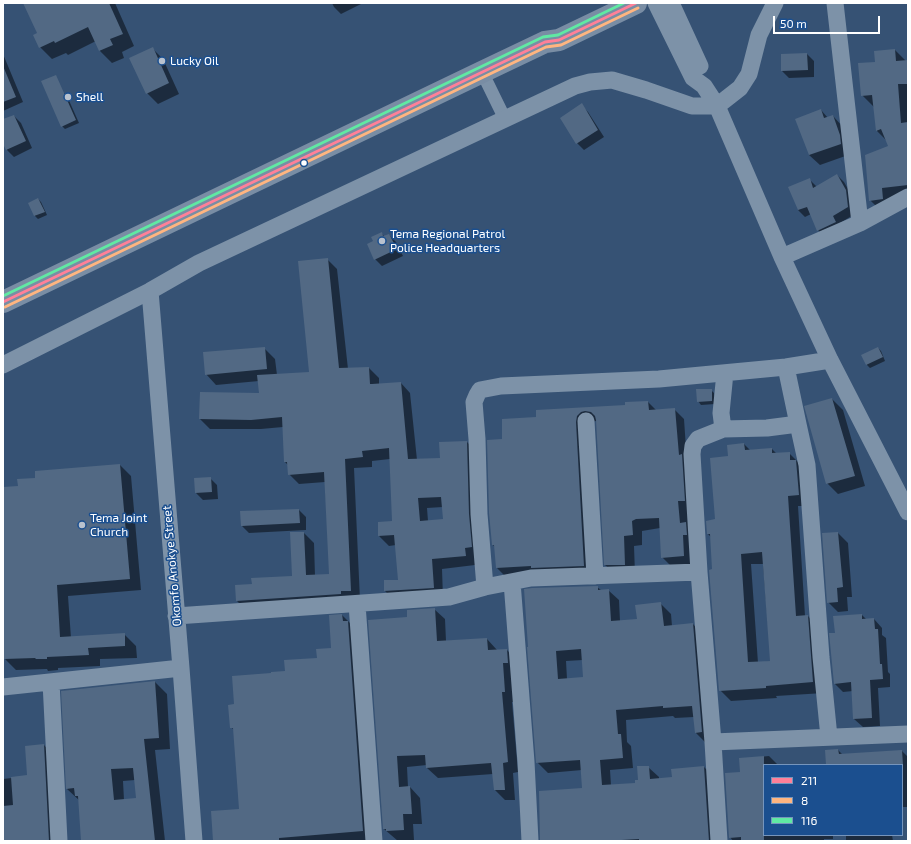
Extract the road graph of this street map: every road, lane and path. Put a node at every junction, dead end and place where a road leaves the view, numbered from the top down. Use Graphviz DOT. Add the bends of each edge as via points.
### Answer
graph roads {
  1 [pos="604,3"];
  2 [pos="636,3"];
  3 [pos="656,3"];
  4 [pos="671,3"];
  5 [pos="775,3"];
  6 [pos="835,3"];
  7 [pos="545,42"];
  8 [pos="482,72"];
  9 [pos="704,86"];
  10 [pos="717,106"];
  11 [pos="505,119"];
  12 [pos="908,197"];
  13 [pos="860,223"];
  14 [pos="782,258"];
  15 [pos="150,291"];
  16 [pos="3,302"];
  17 [pos="830,360"];
  18 [pos="3,365"];
  19 [pos="786,367"];
  20 [pos="726,373"];
  21 [pos="586,421"];
  22 [pos="798,424"];
  23 [pos="722,429"];
  24 [pos="908,512"];
  25 [pos="699,572"];
  26 [pos="595,576"];
  27 [pos="512,582"];
  28 [pos="485,587"];
  29 [pos="357,604"];
  30 [pos="176,616"];
  31 [pos="181,668"];
  32 [pos="51,682"];
  33 [pos="3,687"];
  34 [pos="908,734"];
  35 [pos="830,737"];
  36 [pos="713,742"];
  37 [pos="59,841"];
  38 [pos="194,841"];
  39 [pos="374,841"];
  40 [pos="530,841"];
  41 [pos="719,841"];
  1 -- 7 [label="main road" via="555,31"];
  2 -- 7 [label="main road" via="559,40"];
  3 -- 9 [label="street" via="694,78"];
  4 -- 9 [label="street" via="703,73"];
  5 -- 10 [label="street" via="760,35 749,74 740,88"];
  6 -- 13 [label="street"];
  7 -- 8 [label="main road"];
  8 -- 11 [label="street"];
  8 -- 16 [label="main road"];
  9 -- 10 [label="street"];
  10 -- 11 [label="street" via="692,106 612,80 575,86"];
  10 -- 14 [label="street"];
  11 -- 15 [label="street" via="199,263"];
  12 -- 13 [label="street"];
  13 -- 14 [label="street"];
  14 -- 17 [label="street"];
  15 -- 18 [label="street"];
  15 -- 30 [label="street, Okomfo Anokye Street"];
  17 -- 19 [label="street"];
  17 -- 24 [label="street"];
  19 -- 20 [label="street"];
  19 -- 22 [label="street"];
  20 -- 23 [label="street" via="721,413"];
  20 -- 28 [label="street" via="660,379 501,386 480,390 474,402"];
  21 -- 26 [label="street"];
  22 -- 23 [label="street"];
  22 -- 35 [label="street" via="807,465 821,657"];
  23 -- 25 [label="street" via="698,439 693,446"];
  25 -- 26 [label="street"];
  25 -- 36 [label="street"];
  26 -- 27 [label="street" via="531,578"];
  27 -- 28 [label="street"];
  27 -- 40 [label="street"];
  28 -- 29 [label="street" via="449,597"];
  29 -- 30 [label="street"];
  29 -- 39 [label="street"];
  30 -- 31 [label="street, Okomfo Anokye Street"];
  31 -- 32 [label="street"];
  31 -- 38 [label="street, Okomfo Anokye Street"];
  32 -- 33 [label="street"];
  32 -- 37 [label="street"];
  34 -- 35 [label="street"];
  35 -- 36 [label="street"];
  36 -- 41 [label="street"];
}
